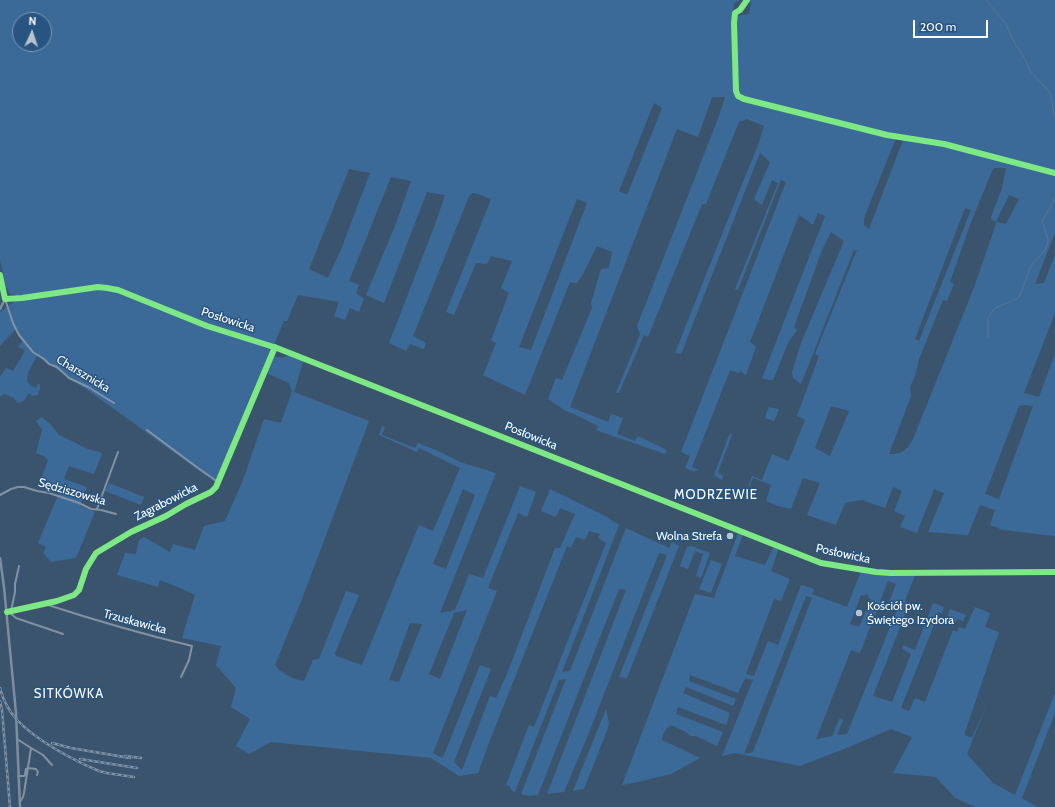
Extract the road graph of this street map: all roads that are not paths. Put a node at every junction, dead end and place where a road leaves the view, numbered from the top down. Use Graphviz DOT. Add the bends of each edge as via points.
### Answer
graph roads {
  1 [pos="0,275"];
  2 [pos="6,299"];
  3 [pos="0,309"];
  4 [pos="276,347"];
  5 [pos="114,403"];
  6 [pos="146,430"];
  7 [pos="118,452"];
  8 [pos="218,482"];
  9 [pos="0,495"];
  10 [pos="97,509"];
  11 [pos="116,514"];
  12 [pos="0,558"];
  13 [pos="19,566"];
  14 [pos="1055,572"];
  15 [pos="44,603"];
  16 [pos="9,612"];
  17 [pos="63,634"];
  18 [pos="181,676"];
  19 [pos="17,739"];
  20 [pos="31,748"];
  21 [pos="52,765"];
  22 [pos="28,768"];
  23 [pos="26,774"];
  24 [pos="37,775"];
  25 [pos="20,776"];
  26 [pos="25,780"];
  27 [pos="19,793"];
  28 [pos="24,795"];
  29 [pos="19,803"];
  30 [pos="20,807"];
  1 -- 2 [label="street"];
  2 -- 3 [label="street"];
  2 -- 4 [label="street, Posłowicka" via="98,287 108,288 207,326"];
  2 -- 5 [label="street, Charsznicka" via="19,335 34,352 69,378"];
  4 -- 8 [label="street, Zagrabowicka"];
  4 -- 14 [label="street, Posłowicka" via="821,563 891,573"];
  6 -- 8 [label="street"];
  7 -- 10 [label="street"];
  8 -- 15 [label="street, Zagrabowicka" via="211,492 131,532 96,553 86,569 79,590 74,595"];
  9 -- 10 [label="street, Sędziszowska" via="11,489 24,487 50,493 90,509"];
  10 -- 11 [label="street, Sędziszowska"];
  12 -- 16 [label="street"];
  13 -- 16 [label="street"];
  15 -- 16 [label="street, Zagrabowicka"];
  15 -- 18 [label="street, Trzuskawicka" via="83,617 192,646 189,660"];
  16 -- 17 [label="street" via="16,618"];
  16 -- 19 [label="street"];
  19 -- 20 [label="street"];
  19 -- 25 [label="street"];
  20 -- 21 [label="street" via="43,755"];
  20 -- 22 [label="street"];
  22 -- 23 [label="street"];
  22 -- 24 [label="street" via="38,770"];
  23 -- 25 [label="street"];
  23 -- 26 [label="street"];
  25 -- 26 [label="street"];
  25 -- 27 [label="street"];
  26 -- 28 [label="street"];
  27 -- 28 [label="street"];
  27 -- 29 [label="street"];
  28 -- 29 [label="street"];
  29 -- 30 [label="street"];
}
